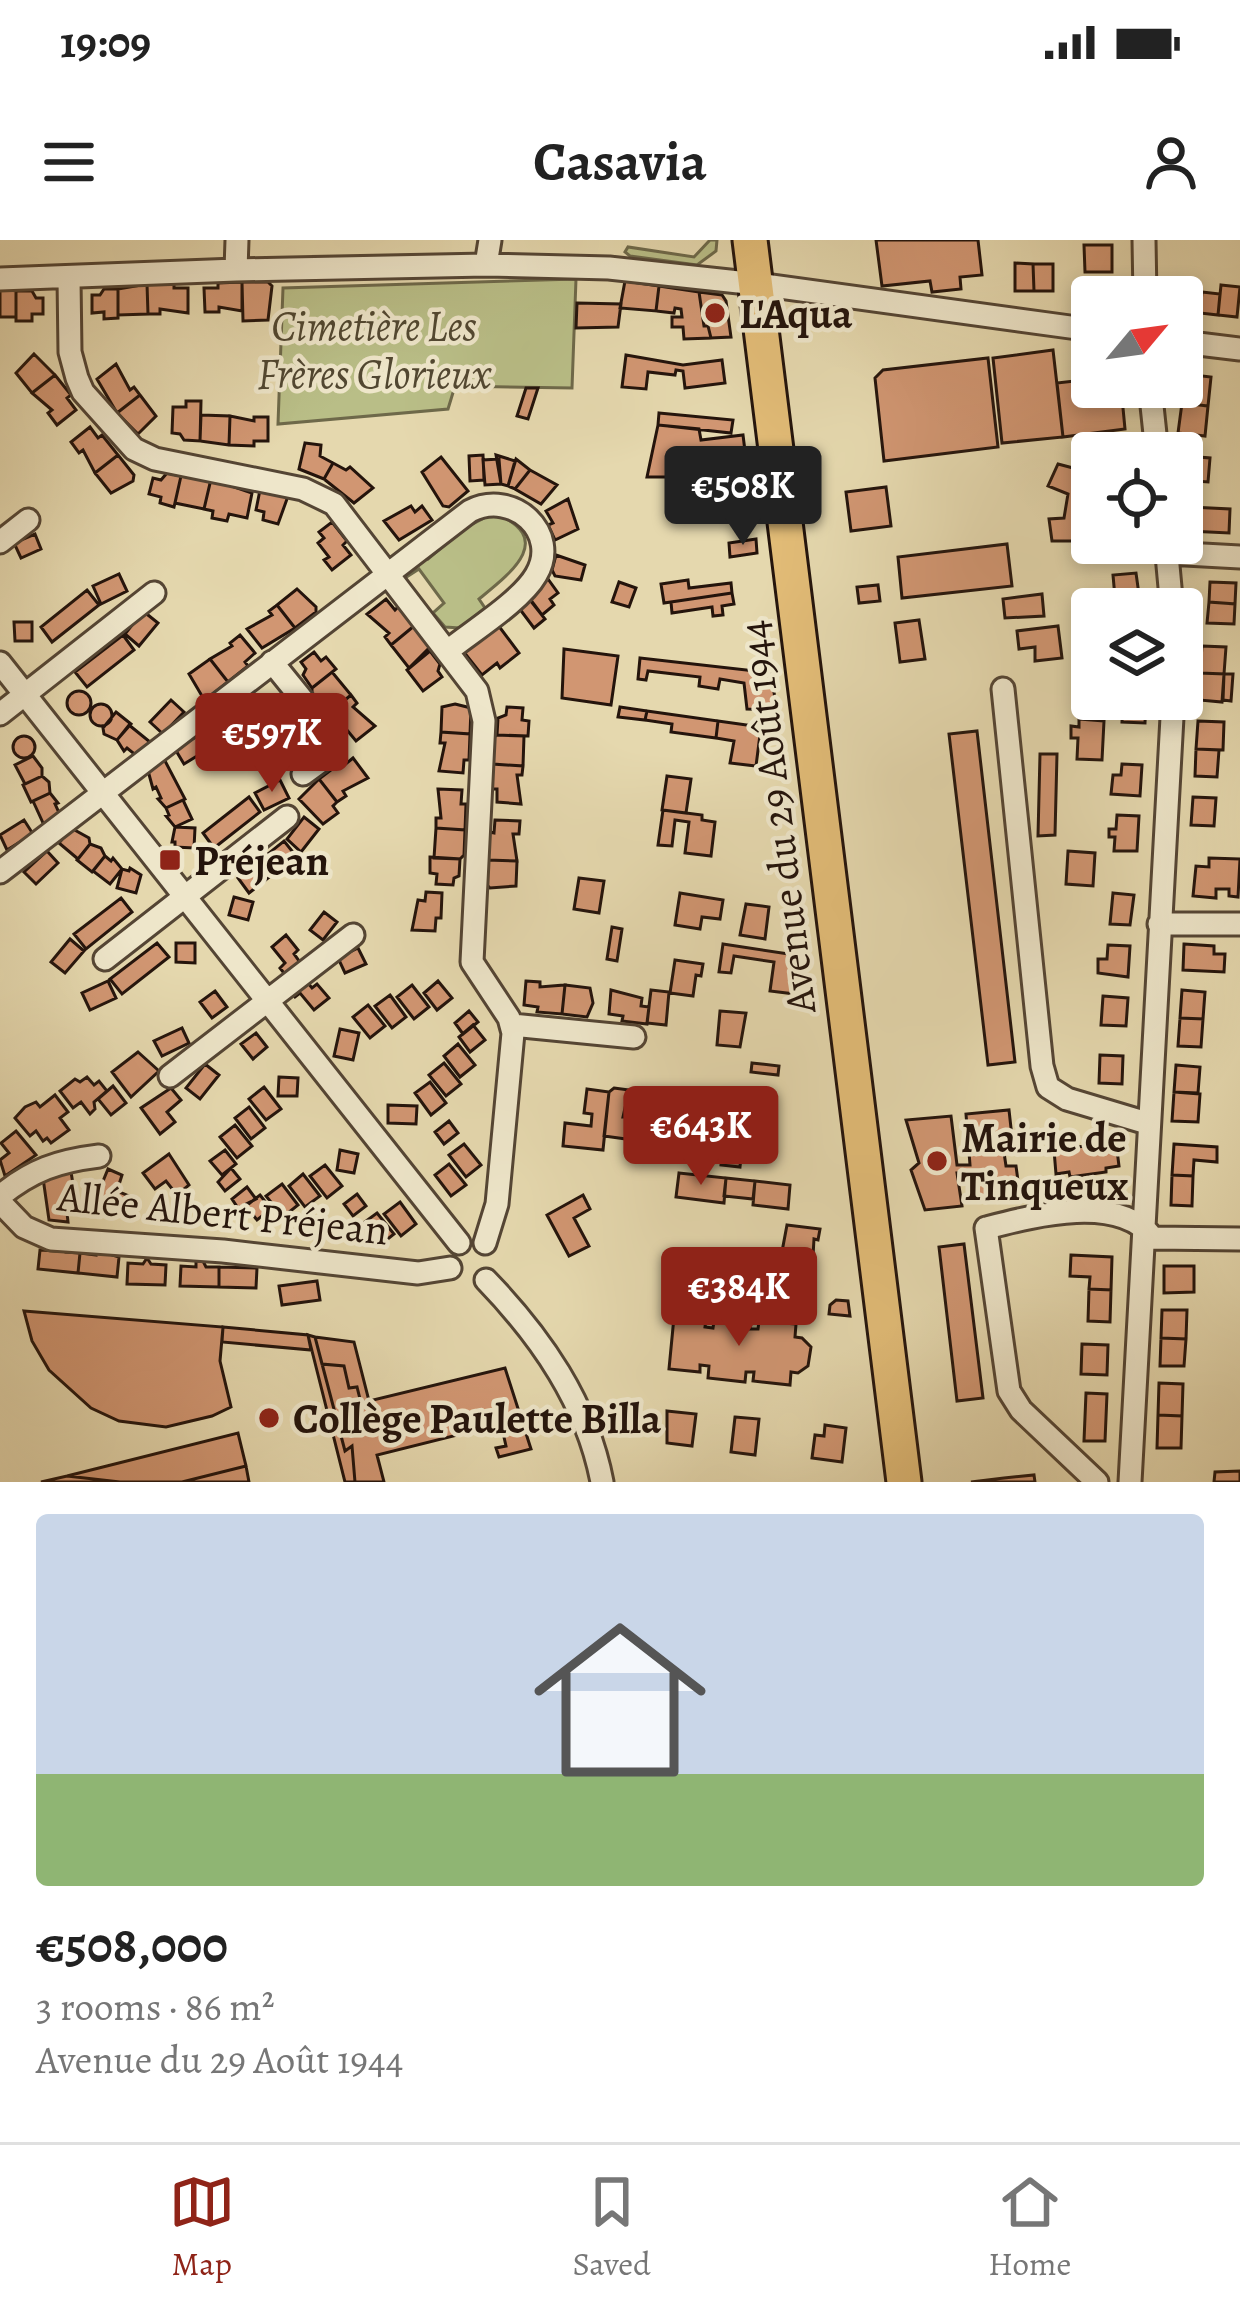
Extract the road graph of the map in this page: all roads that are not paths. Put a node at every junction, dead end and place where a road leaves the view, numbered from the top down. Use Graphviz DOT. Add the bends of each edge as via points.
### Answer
graph roads {
  1 [pos="237,240"];
  2 [pos="490,240"];
  3 [pos="753,240"];
  4 [pos="1144,240"];
  5 [pos="487,265"];
  6 [pos="236,270"];
  7 [pos="1144,276"];
  8 [pos="0,279"];
  9 [pos="69,279"];
  10 [pos="757,284"];
  11 [pos="1071,327"];
  12 [pos="1203,345"];
  13 [pos="1240,349"];
  14 [pos="28,520"];
  15 [pos="0,542"];
  16 [pos="1203,552"];
  17 [pos="1240,557"];
  18 [pos="389,572"];
  19 [pos="154,592"];
  20 [pos="449,650"];
  21 [pos="272,662"];
  22 [pos="0,663"];
  23 [pos="1003,689"];
  24 [pos="26,695"];
  25 [pos="0,714"];
  26 [pos="1172,720"];
  27 [pos="303,774"];
  28 [pos="104,794"];
  29 [pos="286,817"];
  30 [pos="0,872"];
  31 [pos="186,896"];
  32 [pos="1159,924"];
  33 [pos="1240,924"];
  34 [pos="353,935"];
  35 [pos="105,959"];
  36 [pos="267,998"];
  37 [pos="512,1025"];
  38 [pos="634,1037"];
  39 [pos="170,1076"];
  40 [pos="1147,1123"];
  41 [pos="99,1156"];
  42 [pos="0,1199"];
  43 [pos="1142,1224"];
  44 [pos="1240,1239"];
  45 [pos="459,1243"];
  46 [pos="485,1243"];
  47 [pos="450,1268"];
  48 [pos="486,1280"];
  49 [pos="602,1482"];
  50 [pos="904,1482"];
  51 [pos="1097,1482"];
  52 [pos="1130,1482"];
  1 -- 6 [label="street"];
  2 -- 5 [label="street"];
  3 -- 10 [label="main road, Avenue du 29 Août 1944"];
  4 -- 7 [label="street"];
  5 -- 6 [label="street"];
  5 -- 10 [label="street"];
  6 -- 9 [label="street"];
  8 -- 9 [label="street"];
  9 -- 18 [label="street" via="72,364 83,392 134,449 320,495"];
  10 -- 11 [label="street"];
  10 -- 50 [label="main road, Avenue du 29 Août 1944"];
  12 -- 13 [label="street"];
  14 -- 15 [label="street"];
  16 -- 17 [label="street"];
  18 -- 20 [label="street"];
  18 -- 20 [label="street" via="479,507 512,506 531,522 542,554 536,576"];
  18 -- 21 [label="street"];
  19 -- 24 [label="street"];
  20 -- 37 [label="street" via="478,692 484,722 472,962"];
  21 -- 27 [label="street" via="332,736 329,755"];
  21 -- 28 [label="street"];
  22 -- 24 [label="street"];
  23 -- 40 [label="street" via="1048,1087"];
  24 -- 25 [label="street"];
  24 -- 28 [label="street"];
  26 -- 32 [label="street"];
  28 -- 30 [label="street"];
  28 -- 31 [label="street"];
  29 -- 31 [label="street"];
  31 -- 35 [label="street"];
  31 -- 36 [label="street"];
  32 -- 33 [label="street"];
  32 -- 40 [label="street"];
  34 -- 36 [label="street"];
  36 -- 39 [label="street"];
  36 -- 45 [label="street"];
  37 -- 38 [label="street"];
  37 -- 46 [label="street" via="497,1204"];
  40 -- 43 [label="street"];
  41 -- 42 [label="street" via="47,1165"];
  42 -- 47 [label="street, Allée Albert Préjean" via="24,1227 52,1239 418,1273"];
  43 -- 44 [label="street" via="1153,1238"];
  43 -- 51 [label="street" via="1097,1213 1049,1214 986,1228 1009,1391"];
  43 -- 52 [label="street"];
  45 -- 46 [label="street"];
  45 -- 47 [label="street"];
  46 -- 48 [label="street" via="494,1254"];
  47 -- 48 [label="street" via="472,1285"];
  48 -- 49 [label="street" via="572,1393"];
}
